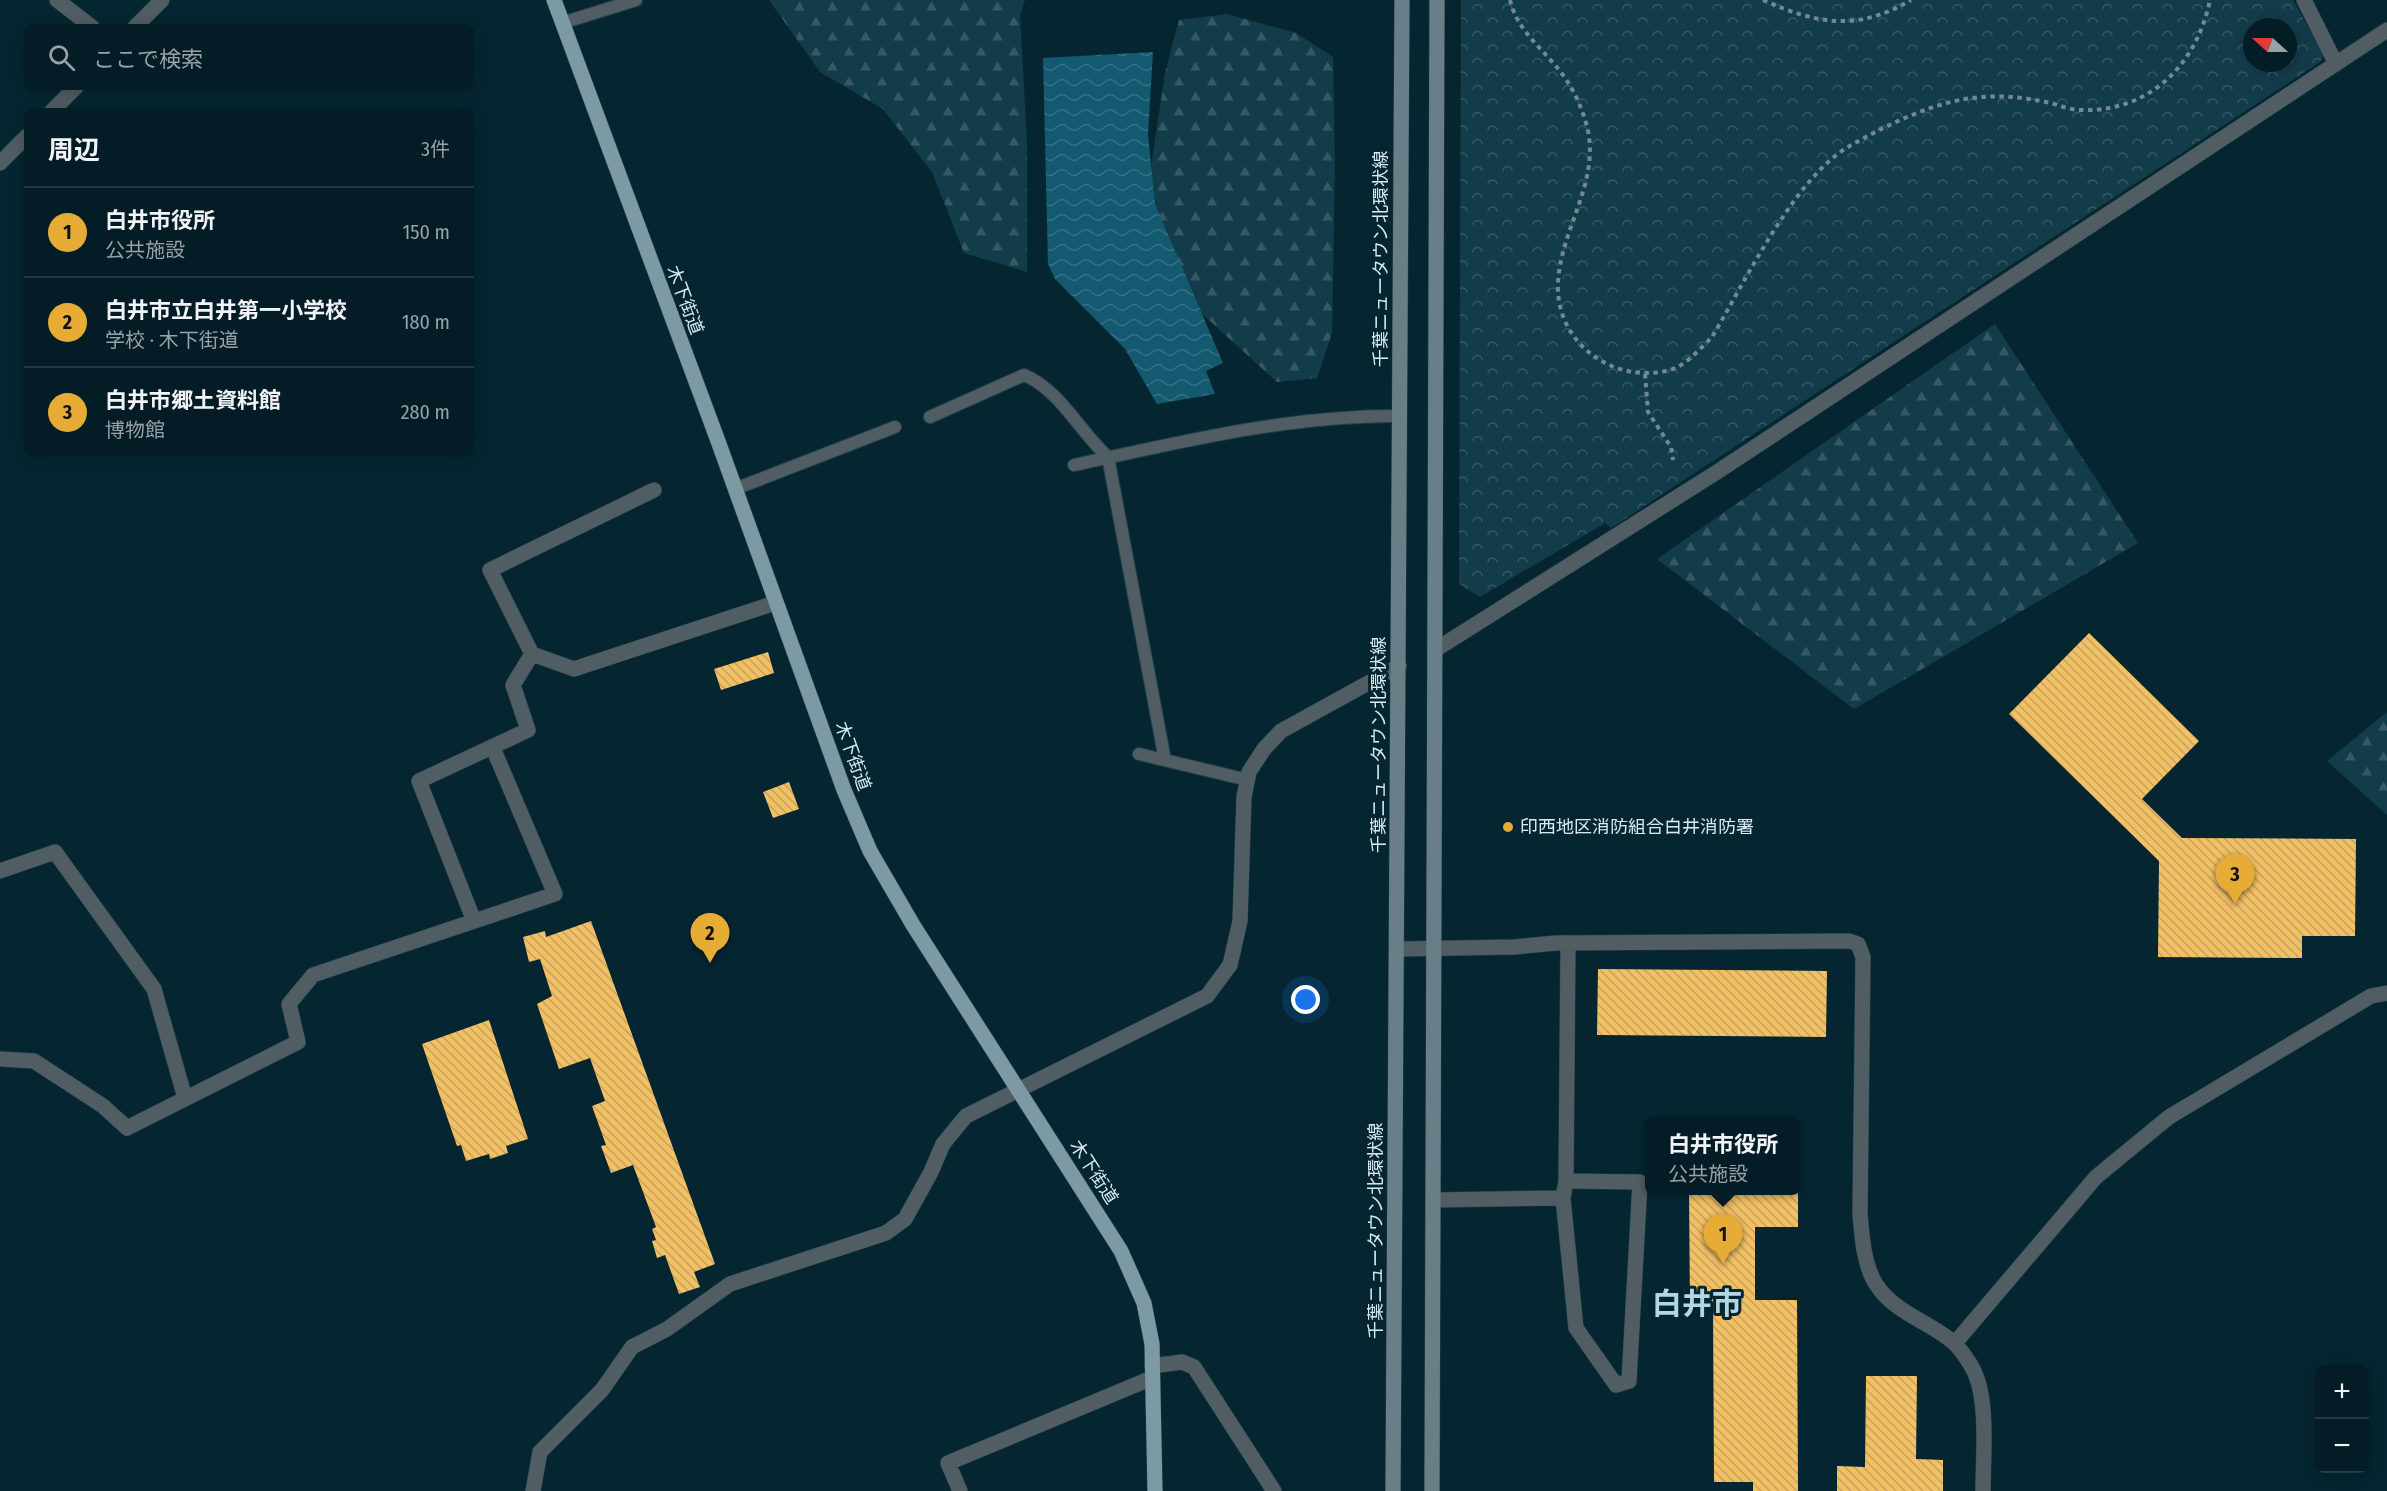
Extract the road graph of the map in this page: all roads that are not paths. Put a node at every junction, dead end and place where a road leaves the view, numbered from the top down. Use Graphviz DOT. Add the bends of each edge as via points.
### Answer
graph roads {
  1 [pos="57,0"];
  2 [pos="162,0"];
  3 [pos="554,0"];
  4 [pos="636,0"];
  5 [pos="1402,0"];
  6 [pos="1437,0"];
  7 [pos="2304,0"];
  8 [pos="562,23"];
  9 [pos="88,24"];
  10 [pos="138,24"];
  11 [pos="2387,30"];
  12 [pos="2336,64"];
  13 [pos="73,90"];
  14 [pos="55,108"];
  15 [pos="24,139"];
  16 [pos="0,163"];
  17 [pos="1400,416"];
  18 [pos="930,417"];
  19 [pos="895,427"];
  20 [pos="1108,458"];
  21 [pos="1074,465"];
  22 [pos="735,489"];
  23 [pos="654,490"];
  24 [pos="776,603"];
  25 [pos="1435,650"];
  26 [pos="532,654"];
  27 [pos="1399,666"];
  28 [pos="493,748"];
  29 [pos="1139,754"];
  30 [pos="1165,760"];
  31 [pos="1248,780"];
  32 [pos="0,871"];
  33 [pos="474,921"];
  34 [pos="1568,943"];
  35 [pos="1434,948"];
  36 [pos="1398,949"];
  37 [pos="2387,993"];
  38 [pos="0,1059"];
  39 [pos="1017,1089"];
  40 [pos="185,1098"];
  41 [pos="1566,1181"];
  42 [pos="1563,1198"];
  43 [pos="1433,1200"];
  44 [pos="1954,1343"];
  45 [pos="1152,1372"];
  46 [pos="533,1491"];
  47 [pos="960,1491"];
  48 [pos="1155,1491"];
  49 [pos="1274,1491"];
  50 [pos="1393,1491"];
  51 [pos="1432,1491"];
  52 [pos="1983,1491"];
  1 -- 9 [label="street"];
  2 -- 10 [label="street"];
  3 -- 8 [label="main road, 木下街道"];
  4 -- 8 [label="lane"];
  5 -- 17 [label="main road, 千葉ニュータウン北環状線"];
  6 -- 25 [label="main road"];
  7 -- 12 [label="street"];
  8 -- 22 [label="main road, 木下街道"];
  11 -- 12 [label="street"];
  12 -- 25 [label="street" via="1716,472"];
  13 -- 14 [label="street"];
  15 -- 16 [label="street"];
  17 -- 20 [label="lane" via="1347,416 1256,429"];
  17 -- 27 [label="main road, 千葉ニュータウン北環状線"];
  18 -- 20 [label="lane" via="1024,375 1047,389"];
  19 -- 22 [label="lane"];
  20 -- 21 [label="lane"];
  20 -- 30 [label="lane"];
  22 -- 24 [label="main road, 木下街道"];
  23 -- 26 [label="street" via="490,570"];
  24 -- 26 [label="street" via="573,669"];
  24 -- 39 [label="main road, 木下街道" via="870,851"];
  25 -- 35 [label="main road"];
  26 -- 28 [label="street" via="513,685 528,730"];
  27 -- 31 [label="street" via="1281,731 1264,749"];
  27 -- 36 [label="main road, 千葉ニュータウン北環状線"];
  28 -- 33 [label="street" via="418,781"];
  28 -- 33 [label="street" via="555,894"];
  29 -- 30 [label="lane"];
  30 -- 31 [label="lane"];
  31 -- 39 [label="street" via="1244,797 1240,921 1230,965 1207,996"];
  32 -- 40 [label="street" via="55,852 154,989"];
  33 -- 40 [label="street" via="313,975 289,1004 298,1042"];
  34 -- 35 [label="street"];
  34 -- 41 [label="street"];
  34 -- 44 [label="street" via="1858,944 1863,957 1863,1250 1883,1294"];
  35 -- 36 [label="street"];
  35 -- 43 [label="main road"];
  36 -- 50 [label="main road, 千葉ニュータウン北環状線"];
  37 -- 44 [label="street" via="2371,996 2169,1117 2096,1177"];
  38 -- 40 [label="street" via="34,1061 103,1106 127,1128"];
  39 -- 45 [label="main road, 木下街道" via="1121,1251 1144,1303 1152,1344"];
  39 -- 46 [label="street" via="966,1116 943,1144 905,1219 886,1233 730,1284 667,1329 632,1347 602,1390 540,1452"];
  41 -- 42 [label="street"];
  41 -- 42 [label="street" via="1640,1182 1629,1381 1616,1385 1576,1329"];
  42 -- 43 [label="street"];
  43 -- 51 [label="main road"];
  44 -- 52 [label="street" via="1977,1377 1983,1419"];
  45 -- 47 [label="street" via="948,1463"];
  45 -- 48 [label="main road, 木下街道"];
  45 -- 49 [label="street" via="1182,1362 1194,1367"];
}
